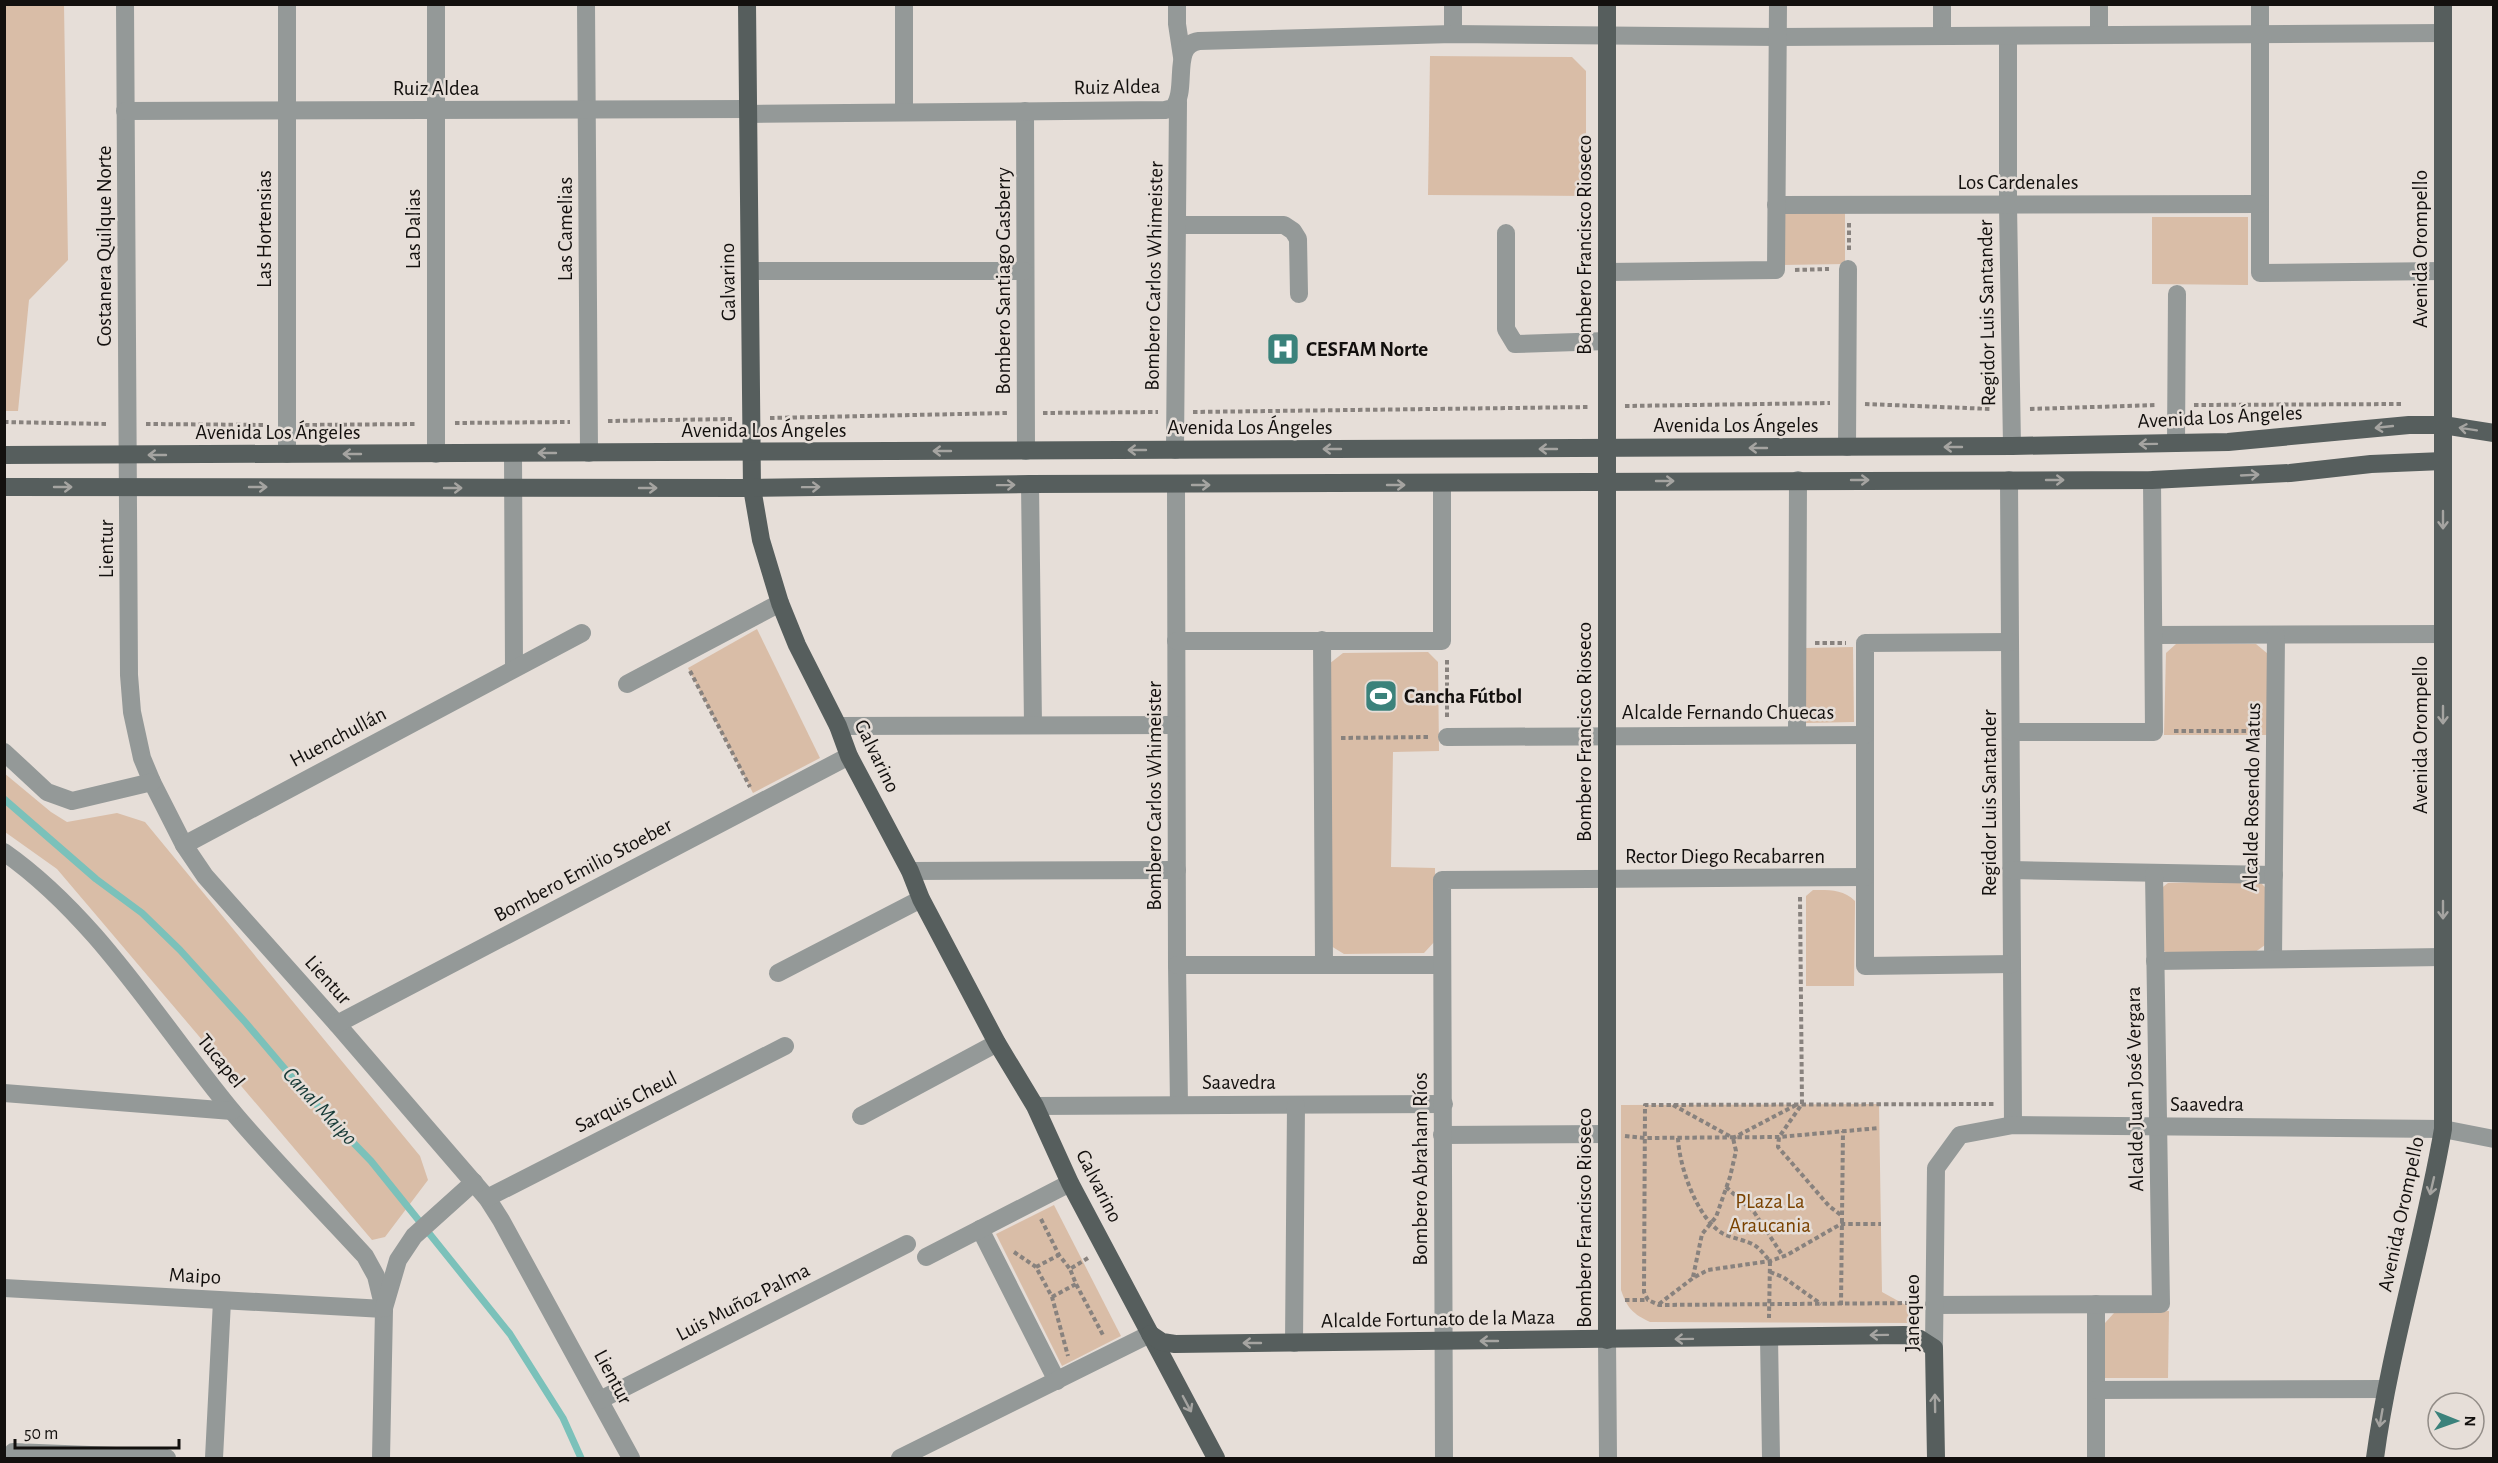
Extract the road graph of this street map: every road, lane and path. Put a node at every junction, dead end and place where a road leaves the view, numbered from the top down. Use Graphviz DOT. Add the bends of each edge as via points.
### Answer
graph roads {
  1 [pos="125,4"];
  2 [pos="287,4"];
  3 [pos="436,4"];
  4 [pos="586,4"];
  5 [pos="747,4"];
  6 [pos="904,4"];
  7 [pos="1177,4"];
  8 [pos="1453,4"];
  9 [pos="1607,4"];
  10 [pos="1778,4"];
  11 [pos="1942,4"];
  12 [pos="2099,4"];
  13 [pos="2260,4"];
  14 [pos="2443,4"];
  15 [pos="2443,33"];
  16 [pos="1453,34"];
  17 [pos="2260,34"];
  18 [pos="2099,35"];
  19 [pos="1942,36"];
  20 [pos="2008,36"];
  21 [pos="1607,37"];
  22 [pos="1778,37"];
  23 [pos="1182,57"];
  24 [pos="1178,102"];
  25 [pos="435,110"];
  26 [pos="586,110"];
  27 [pos="125,111"];
  28 [pos="287,111"];
  29 [pos="748,111"];
  30 [pos="1025,111"];
  31 [pos="904,112"];
  32 [pos="2260,204"];
  33 [pos="1776,205"];
  34 [pos="1849,205"];
  35 [pos="2007,205"];
  36 [pos="1178,225"];
  37 [pos="1506,233"];
  38 [pos="1848,269"];
  39 [pos="1776,270"];
  40 [pos="750,271"];
  41 [pos="1024,271"];
  42 [pos="1607,272"];
  43 [pos="2443,272"];
  44 [pos="1299,294"];
  45 [pos="2177,294"];
  46 [pos="1607,341"];
  47 [pos="1847,403"];
  48 [pos="2405,404"];
  49 [pos="2176,405"];
  50 [pos="1607,407"];
  51 [pos="2011,410"];
  52 [pos="1175,412"];
  53 [pos="1026,413"];
  54 [pos="752,419"];
  55 [pos="589,421"];
  56 [pos="4,422"];
  57 [pos="128,424"];
  58 [pos="436,424"];
  59 [pos="286,425"];
  60 [pos="2443,425"];
  61 [pos="2493,433"];
  62 [pos="2176,444"];
  63 [pos="2012,446"];
  64 [pos="1847,447"];
  65 [pos="1607,448"];
  66 [pos="1175,450"];
  67 [pos="1026,451"];
  68 [pos="752,452"];
  69 [pos="513,453"];
  70 [pos="589,453"];
  71 [pos="287,454"];
  72 [pos="436,454"];
  73 [pos="4,455"];
  74 [pos="128,455"];
  75 [pos="2443,461"];
  76 [pos="1798,480"];
  77 [pos="2009,480"];
  78 [pos="2152,480"];
  79 [pos="1607,482"];
  80 [pos="1030,484"];
  81 [pos="1442,484"];
  82 [pos="1176,486"];
  83 [pos="4,487"];
  84 [pos="128,487"];
  85 [pos="514,488"];
  86 [pos="752,488"];
  87 [pos="780,603"];
  88 [pos="582,633"];
  89 [pos="2443,634"];
  90 [pos="2155,635"];
  91 [pos="2276,635"];
  92 [pos="1322,640"];
  93 [pos="1176,641"];
  94 [pos="1443,641"];
  95 [pos="2010,642"];
  96 [pos="1798,643"];
  97 [pos="1865,643"];
  98 [pos="681,655"];
  99 [pos="514,668"];
  100 [pos="627,684"];
  101 [pos="1033,725"];
  102 [pos="1176,725"];
  103 [pos="838,726"];
  104 [pos="2275,731"];
  105 [pos="2011,732"];
  106 [pos="2154,732"];
  107 [pos="1797,734"];
  108 [pos="1607,735"];
  109 [pos="1865,735"];
  110 [pos="1447,737"];
  111 [pos="1323,738"];
  112 [pos="4,752"];
  113 [pos="849,756"];
  114 [pos="152,782"];
  115 [pos="759,803"];
  116 [pos="184,845"];
  117 [pos="4,852"];
  118 [pos="1177,870"];
  119 [pos="2012,870"];
  120 [pos="910,872"];
  121 [pos="2154,874"];
  122 [pos="2274,874"];
  123 [pos="1865,877"];
  124 [pos="1799,878"];
  125 [pos="1607,879"];
  126 [pos="1442,880"];
  127 [pos="921,899"];
  128 [pos="2443,957"];
  129 [pos="2273,959"];
  130 [pos="2155,961"];
  131 [pos="1324,964"];
  132 [pos="2012,964"];
  133 [pos="1177,965"];
  134 [pos="1442,965"];
  135 [pos="778,973"];
  136 [pos="337,1024"];
  137 [pos="997,1043"];
  138 [pos="784,1046"];
  139 [pos="4,1093"];
  140 [pos="1444,1104"];
  141 [pos="1672,1104"];
  142 [pos="1800,1104"];
  143 [pos="2013,1104"];
  144 [pos="1179,1105"];
  145 [pos="1296,1105"];
  146 [pos="1035,1106"];
  147 [pos="232,1111"];
  148 [pos="861,1116"];
  149 [pos="2013,1125"];
  150 [pos="2158,1126"];
  151 [pos="1879,1128"];
  152 [pos="2443,1129"];
  153 [pos="1843,1131"];
  154 [pos="1607,1134"];
  155 [pos="1442,1135"];
  156 [pos="1779,1137"];
  157 [pos="1645,1138"];
  158 [pos="1678,1138"];
  159 [pos="1733,1138"];
  160 [pos="2493,1139"];
  161 [pos="1936,1168"];
  162 [pos="474,1182"];
  163 [pos="1071,1183"];
  164 [pos="1726,1187"];
  165 [pos="487,1198"];
  166 [pos="1032,1202"];
  167 [pos="1841,1215"];
  168 [pos="1711,1222"];
  169 [pos="1841,1224"];
  170 [pos="1881,1224"];
  171 [pos="980,1229"];
  172 [pos="907,1244"];
  173 [pos="1104,1247"];
  174 [pos="1009,1248"];
  175 [pos="1059,1256"];
  176 [pos="1784,1256"];
  177 [pos="926,1257"];
  178 [pos="1770,1261"];
  179 [pos="1036,1268"];
  180 [pos="1070,1269"];
  181 [pos="1770,1272"];
  182 [pos="1693,1278"];
  183 [pos="1076,1284"];
  184 [pos="4,1288"];
  185 [pos="1052,1297"];
  186 [pos="222,1301"];
  187 [pos="2096,1304"];
  188 [pos="1659,1305"];
  189 [pos="1769,1305"];
  190 [pos="1821,1305"];
  191 [pos="1841,1305"];
  192 [pos="1934,1305"];
  193 [pos="384,1310"];
  194 [pos="1150,1334"];
  195 [pos="1769,1337"];
  196 [pos="1607,1340"];
  197 [pos="1442,1341"];
  198 [pos="1294,1343"];
  199 [pos="1192,1344"];
  200 [pos="1934,1348"];
  201 [pos="1115,1352"];
  202 [pos="1172,1374"];
  203 [pos="1065,1378"];
  204 [pos="2386,1389"];
  205 [pos="2096,1390"];
  206 [pos="600,1400"];
  207 [pos="13,1452"];
  208 [pos="167,1458"];
  209 [pos="214,1458"];
  210 [pos="381,1458"];
  211 [pos="631,1458"];
  212 [pos="900,1458"];
  213 [pos="1216,1458"];
  214 [pos="1444,1458"];
  215 [pos="1608,1458"];
  216 [pos="1770,1458"];
  217 [pos="1936,1458"];
  218 [pos="2096,1458"];
  219 [pos="2375,1458"];
  1 -- 27 [label="street, Costanera Quilque Norte"];
  2 -- 28 [label="street, Las Hortensias"];
  3 -- 25 [label="street, Las Dalias"];
  4 -- 26 [label="street, Las Camelias"];
  5 -- 29 [label="main road, Galvarino"];
  6 -- 31 [label="street"];
  7 -- 23 [label="street"];
  8 -- 16 [label="street"];
  9 -- 21 [label="main road, Bombero Francisco Rioseco"];
  10 -- 22 [label="street"];
  11 -- 19 [label="street"];
  12 -- 18 [label="street"];
  13 -- 17 [label="street"];
  14 -- 15 [label="main road, Avenida Orompello"];
  15 -- 17 [label="street, Ruiz Aldea"];
  15 -- 43 [label="main road, Avenida Orompello"];
  16 -- 21 [label="street, Ruiz Aldea"];
  16 -- 23 [label="street, Ruiz Aldea" via="1199,41 1185,47"];
  17 -- 18 [label="street, Ruiz Aldea"];
  17 -- 32 [label="street"];
  18 -- 20 [label="street, Ruiz Aldea"];
  19 -- 20 [label="street, Ruiz Aldea"];
  19 -- 22 [label="street, Ruiz Aldea"];
  20 -- 35 [label="street, Regidor Luis Santander"];
  21 -- 22 [label="street, Ruiz Aldea"];
  21 -- 42 [label="main road, Bombero Francisco Rioseco"];
  22 -- 33 [label="street"];
  23 -- 24 [label="street, Ruiz Aldea"];
  24 -- 30 [label="street, Ruiz Aldea" via="1165,110"];
  24 -- 36 [label="street, Bombero Carlos Whimeister"];
  25 -- 26 [label="street, Ruiz Aldea"];
  25 -- 28 [label="street, Ruiz Aldea"];
  25 -- 58 [label="street, Las Dalias"];
  26 -- 29 [label="street, Ruiz Aldea"];
  26 -- 55 [label="street, Las Camelias"];
  27 -- 28 [label="street, Ruiz Aldea"];
  27 -- 57 [label="street, Costanera Quilque Norte"];
  28 -- 59 [label="street, Las Hortensias"];
  29 -- 31 [label="street, Ruiz Aldea"];
  29 -- 40 [label="main road, Galvarino"];
  30 -- 31 [label="street, Ruiz Aldea"];
  30 -- 41 [label="street, Bombero Santiago Gasberry"];
  32 -- 35 [label="street, Los Cardenales"];
  32 -- 43 [label="street" via="2260,273"];
  33 -- 34 [label="street, Los Cardenales"];
  33 -- 39 [label="street"];
  34 -- 35 [label="street, Los Cardenales"];
  34 -- 38 [label="path"];
  35 -- 51 [label="street, Regidor Luis Santander"];
  36 -- 44 [label="street" via="1284,225 1298,239"];
  36 -- 52 [label="street, Bombero Carlos Whimeister"];
  37 -- 46 [label="street" via="1506,329 1515,344"];
  38 -- 39 [label="path"];
  38 -- 47 [label="street"];
  39 -- 42 [label="street"];
  40 -- 41 [label="street"];
  40 -- 54 [label="main road, Galvarino"];
  41 -- 53 [label="street, Bombero Santiago Gasberry"];
  42 -- 46 [label="main road, Bombero Francisco Rioseco"];
  43 -- 60 [label="main road, Avenida Orompello"];
  45 -- 49 [label="street"];
  46 -- 50 [label="main road, Bombero Francisco Rioseco"];
  47 -- 50 [label="path"];
  47 -- 51 [label="path"];
  47 -- 64 [label="street"];
  48 -- 49 [label="path"];
  49 -- 51 [label="path"];
  49 -- 62 [label="street"];
  50 -- 52 [label="path"];
  50 -- 65 [label="main road, Bombero Francisco Rioseco"];
  51 -- 63 [label="street, Regidor Luis Santander"];
  52 -- 53 [label="path"];
  52 -- 66 [label="street, Bombero Carlos Whimeister"];
  53 -- 54 [label="path"];
  53 -- 67 [label="street, Bombero Santiago Gasberry"];
  54 -- 55 [label="path"];
  54 -- 68 [label="main road, Galvarino"];
  55 -- 58 [label="path"];
  55 -- 70 [label="street, Las Camelias"];
  56 -- 57 [label="path"];
  57 -- 59 [label="path"];
  57 -- 74 [label="street, Costanera Quilque Norte"];
  58 -- 59 [label="path"];
  58 -- 72 [label="street, Las Dalias"];
  59 -- 71 [label="street, Las Hortensias"];
  61 -- 60 [label="main road, Avenida Los Ángeles, one-way"];
  60 -- 62 [label="main road, Avenida Los Ángeles, one-way"];
  60 -- 75 [label="main road, Avenida Orompello"];
  62 -- 63 [label="main road, Avenida Los Ángeles, one-way"];
  63 -- 64 [label="main road, Avenida Los Ángeles, one-way"];
  64 -- 65 [label="main road, Avenida Los Ángeles, one-way"];
  65 -- 66 [label="main road, Avenida Los Ángeles, one-way"];
  65 -- 79 [label="main road, Bombero Francisco Rioseco"];
  66 -- 67 [label="main road, Avenida Los Ángeles, one-way"];
  67 -- 68 [label="main road, Avenida Los Ángeles, one-way"];
  68 -- 70 [label="main road, Avenida Los Ángeles"];
  68 -- 86 [label="main road, Galvarino"];
  70 -- 69 [label="main road, Avenida Los Ángeles, one-way"];
  69 -- 72 [label="main road, Avenida Los Ángeles"];
  69 -- 85 [label="street"];
  72 -- 71 [label="main road, Avenida Los Ángeles, one-way"];
  71 -- 74 [label="main road, Avenida Los Ángeles, one-way"];
  73 -- 74 [label="main road, Avenida Los Ángeles"];
  74 -- 84 [label="street, Costanera Quilque Norte"];
  78 -- 75 [label="main road, one-way"];
  75 -- 89 [label="main road, Avenida Orompello, one-way"];
  76 -- 77 [label="main road, one-way"];
  79 -- 76 [label="main road, one-way"];
  76 -- 96 [label="street"];
  77 -- 78 [label="main road, one-way"];
  77 -- 95 [label="street, Regidor Luis Santander"];
  78 -- 90 [label="street"];
  79 -- 81 [label="main road"];
  79 -- 108 [label="main road, Bombero Francisco Rioseco"];
  80 -- 82 [label="main road"];
  86 -- 80 [label="main road, one-way"];
  80 -- 101 [label="street"];
  82 -- 81 [label="main road, one-way"];
  81 -- 94 [label="street"];
  82 -- 93 [label="street, Bombero Carlos Whimeister"];
  83 -- 84 [label="main road, one-way"];
  84 -- 85 [label="main road, one-way"];
  84 -- 114 [label="street, Lientur" via="130,684 137,736"];
  85 -- 86 [label="main road, one-way"];
  85 -- 99 [label="street"];
  86 -- 87 [label="main road, Galvarino" via="761,540"];
  87 -- 98 [label="street"];
  87 -- 103 [label="main road, Galvarino"];
  88 -- 99 [label="street, Huenchullán"];
  89 -- 91 [label="street"];
  89 -- 128 [label="main road, Avenida Orompello, one-way"];
  90 -- 91 [label="street"];
  90 -- 106 [label="street"];
  91 -- 104 [label="street, Alcalde Rosendo Matus"];
  92 -- 93 [label="street"];
  92 -- 94 [label="street"];
  92 -- 111 [label="street"];
  93 -- 102 [label="street, Bombero Carlos Whimeister"];
  94 -- 110 [label="path" via="1447,652"];
  95 -- 97 [label="street"];
  95 -- 105 [label="street, Regidor Luis Santander"];
  96 -- 97 [label="path"];
  96 -- 107 [label="street"];
  97 -- 109 [label="street"];
  98 -- 100 [label="street"];
  98 -- 115 [label="path"];
  99 -- 116 [label="street, Huenchullán"];
  101 -- 102 [label="street"];
  101 -- 103 [label="street"];
  102 -- 118 [label="street, Bombero Carlos Whimeister"];
  103 -- 113 [label="main road, Galvarino"];
  104 -- 106 [label="path"];
  104 -- 122 [label="street, Alcalde Rosendo Matus"];
  105 -- 106 [label="street"];
  105 -- 119 [label="street, Regidor Luis Santander"];
  107 -- 108 [label="street, Alcalde Fernando Chuecas"];
  107 -- 109 [label="street, Alcalde Fernando Chuecas"];
  108 -- 110 [label="street, Alcalde Fernando Chuecas"];
  108 -- 125 [label="main road, Bombero Francisco Rioseco"];
  109 -- 123 [label="street"];
  110 -- 111 [label="path"];
  111 -- 131 [label="street"];
  112 -- 114 [label="street" via="47,792 72,801"];
  113 -- 115 [label="street, Bombero Emilio Stoeber"];
  113 -- 120 [label="main road, Galvarino"];
  114 -- 116 [label="street, Lientur"];
  115 -- 136 [label="street, Bombero Emilio Stoeber"];
  116 -- 136 [label="street, Lientur" via="205,876"];
  117 -- 147 [label="street, Tucapel" via="62,898"];
  118 -- 120 [label="street"];
  118 -- 133 [label="street, Bombero Carlos Whimeister"];
  119 -- 121 [label="street"];
  119 -- 132 [label="street, Regidor Luis Santander"];
  120 -- 127 [label="main road, Galvarino"];
  121 -- 122 [label="street"];
  121 -- 130 [label="street, Alcalde Juan José Vergara"];
  122 -- 129 [label="street, Alcalde Rosendo Matus"];
  123 -- 124 [label="street, Rector Diego Recabarren"];
  123 -- 132 [label="street" via="1865,966"];
  124 -- 125 [label="street, Rector Diego Recabarren"];
  124 -- 142 [label="path"];
  125 -- 126 [label="street, Rector Diego Recabarren"];
  125 -- 154 [label="main road, Bombero Francisco Rioseco"];
  126 -- 134 [label="street, Bombero Abraham Ríos"];
  127 -- 135 [label="street"];
  127 -- 137 [label="main road, Galvarino"];
  128 -- 129 [label="street"];
  128 -- 152 [label="main road, Avenida Orompello"];
  129 -- 130 [label="street"];
  130 -- 150 [label="street, Alcalde Juan José Vergara"];
  131 -- 133 [label="street"];
  131 -- 134 [label="street"];
  132 -- 143 [label="street, Regidor Luis Santander"];
  133 -- 144 [label="street, Bombero Carlos Whimeister"];
  134 -- 140 [label="street, Bombero Abraham Ríos"];
  136 -- 162 [label="street, Lientur"];
  137 -- 146 [label="main road, Galvarino"];
  137 -- 148 [label="street"];
  138 -- 165 [label="street, Sarquis Cheul"];
  139 -- 147 [label="street"];
  140 -- 145 [label="street, Saavedra"];
  140 -- 155 [label="street, Bombero Abraham Ríos"];
  141 -- 142 [label="path"];
  141 -- 157 [label="path" via="1645,1105"];
  141 -- 159 [label="path"];
  142 -- 143 [label="path"];
  142 -- 156 [label="path"];
  142 -- 159 [label="path"];
  143 -- 149 [label="street, Regidor Luis Santander"];
  144 -- 145 [label="street, Saavedra"];
  144 -- 146 [label="street, Saavedra"];
  145 -- 198 [label="street"];
  146 -- 163 [label="main road, Galvarino"];
  147 -- 193 [label="street, Tucapel" via="365,1256 376,1276"];
  149 -- 150 [label="street, Saavedra"];
  149 -- 161 [label="street, Saavedra" via="1960,1136"];
  150 -- 152 [label="street, Saavedra"];
  150 -- 187 [label="street, Alcalde Juan José Vergara" via="2161,1304"];
  151 -- 153 [label="path"];
  152 -- 160 [label="street, Saavedra"];
  152 -- 204 [label="main road, Avenida Orompello, one-way"];
  153 -- 156 [label="path"];
  153 -- 167 [label="path"];
  154 -- 155 [label="street"];
  154 -- 157 [label="path"];
  154 -- 196 [label="main road, Bombero Francisco Rioseco"];
  155 -- 197 [label="street, Bombero Abraham Ríos"];
  156 -- 159 [label="path"];
  156 -- 167 [label="path" via="1778,1147"];
  157 -- 158 [label="path"];
  157 -- 188 [label="path" via="1644,1292 1648,1300"];
  158 -- 159 [label="path"];
  158 -- 168 [label="path" via="1689,1188"];
  159 -- 164 [label="path" via="1736,1151"];
  161 -- 192 [label="street, Janequeo"];
  162 -- 165 [label="street, Lientur"];
  162 -- 193 [label="street, Tucapel" via="414,1236 398,1260"];
  163 -- 166 [label="street"];
  163 -- 173 [label="main road, Galvarino"];
  164 -- 168 [label="path"];
  164 -- 176 [label="path" via="1754,1212"];
  165 -- 206 [label="street, Lientur"];
  166 -- 171 [label="street"];
  166 -- 175 [label="path"];
  167 -- 169 [label="path"];
  168 -- 178 [label="path" via="1722,1233 1756,1246"];
  168 -- 182 [label="path" via="1702,1234"];
  169 -- 170 [label="path"];
  169 -- 176 [label="path"];
  169 -- 191 [label="path"];
  171 -- 177 [label="street"];
  171 -- 203 [label="street"];
  172 -- 206 [label="street, Luis Muñoz Palma"];
  173 -- 180 [label="path"];
  173 -- 194 [label="main road, Galvarino"];
  174 -- 179 [label="path"];
  175 -- 179 [label="path"];
  175 -- 180 [label="path"];
  176 -- 178 [label="path"];
  178 -- 181 [label="path"];
  178 -- 182 [label="path" via="1708,1270"];
  179 -- 185 [label="path"];
  180 -- 183 [label="path"];
  181 -- 189 [label="path"];
  181 -- 190 [label="path"];
  182 -- 188 [label="path"];
  183 -- 185 [label="path"];
  183 -- 201 [label="path"];
  184 -- 186 [label="street, Maipo"];
  185 -- 203 [label="path"];
  186 -- 193 [label="street, Maipo"];
  186 -- 209 [label="street"];
  187 -- 192 [label="street"];
  187 -- 205 [label="street"];
  188 -- 189 [label="path"];
  189 -- 190 [label="path"];
  189 -- 195 [label="path"];
  190 -- 191 [label="path"];
  191 -- 192 [label="path"];
  192 -- 200 [label="street, Janequeo"];
  193 -- 210 [label="street, Tucapel"];
  194 -- 199 [label="main road, Alcalde Fortunato de la Maza" via="1162,1342"];
  194 -- 201 [label="street"];
  194 -- 202 [label="main road, Galvarino"];
  195 -- 196 [label="main road, Alcalde Fortunato de la Maza, one-way"];
  200 -- 195 [label="main road, Alcalde Fortunato de la Maza, one-way" via="1905,1335"];
  195 -- 216 [label="street"];
  196 -- 197 [label="main road, Alcalde Fortunato de la Maza, one-way"];
  196 -- 215 [label="street, Bombero Francisco Rioseco"];
  197 -- 198 [label="main road, Alcalde Fortunato de la Maza"];
  197 -- 214 [label="street, Bombero Abraham Ríos"];
  198 -- 199 [label="main road, Alcalde Fortunato de la Maza, one-way"];
  199 -- 202 [label="main road" via="1170,1352"];
  217 -- 200 [label="main road, Janequeo, one-way"];
  201 -- 203 [label="street"];
  202 -- 213 [label="main road, Galvarino, one-way"];
  203 -- 212 [label="street"];
  204 -- 205 [label="street"];
  204 -- 219 [label="main road, Avenida Orompello, one-way"];
  205 -- 218 [label="street"];
  206 -- 211 [label="street, Lientur"];
  207 -- 208 [label="street"];
}
